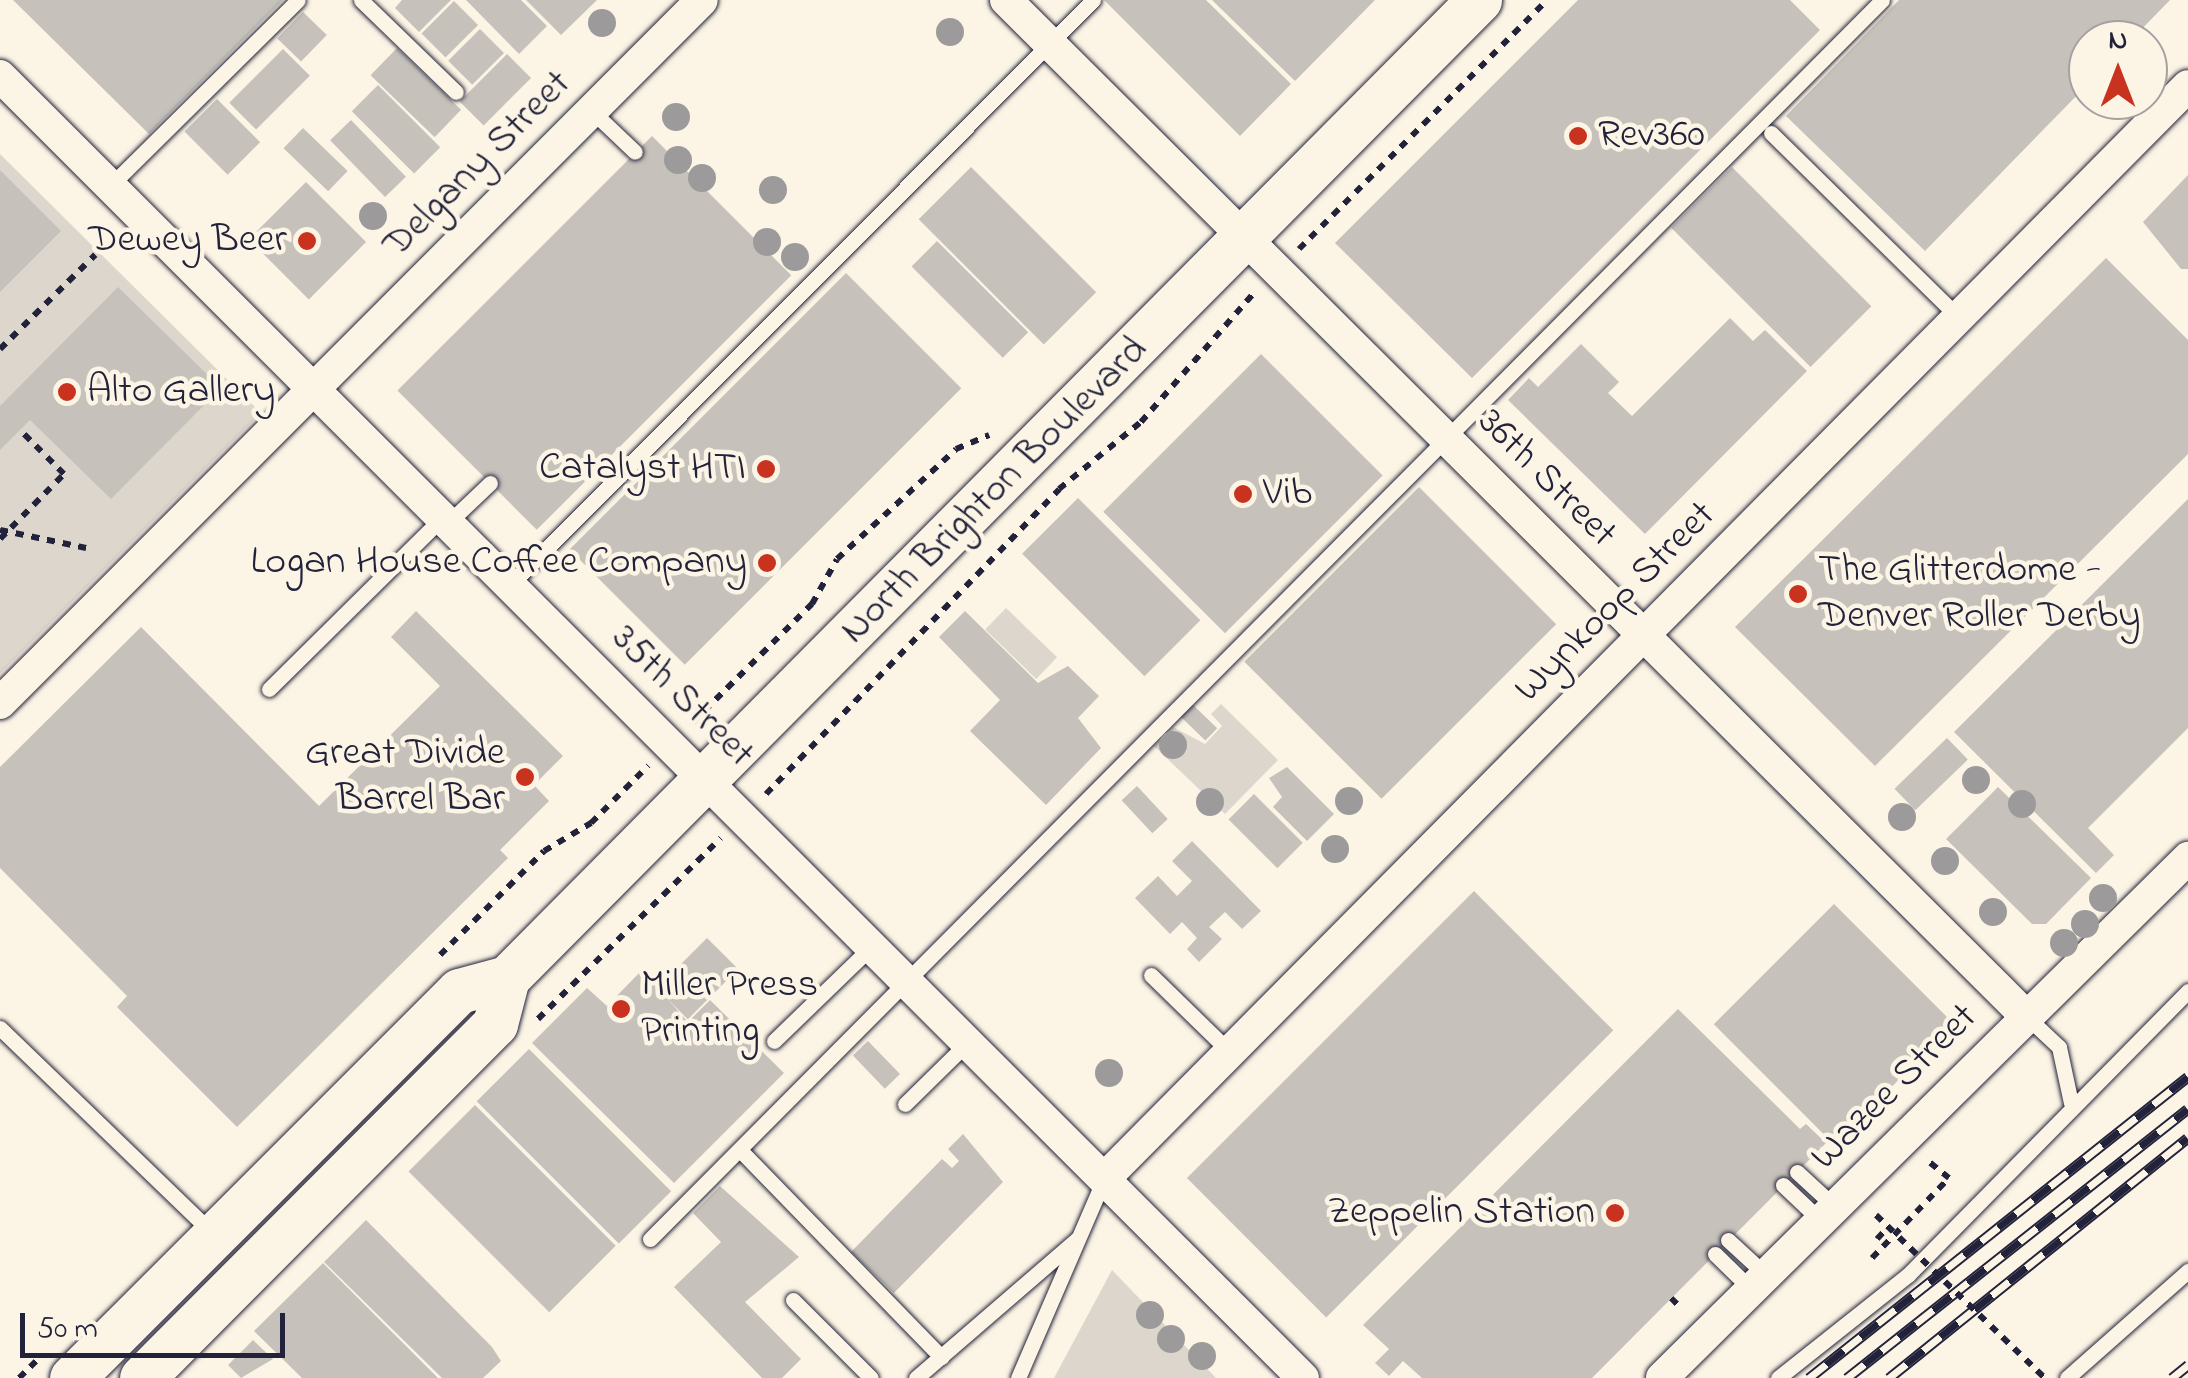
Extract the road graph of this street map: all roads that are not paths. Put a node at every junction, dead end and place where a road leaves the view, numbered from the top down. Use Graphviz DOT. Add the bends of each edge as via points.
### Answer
graph roads {
  1 [pos="298,0"];
  2 [pos="361,0"];
  3 [pos="702,0"];
  4 [pos="1006,0"];
  5 [pos="1092,0"];
  6 [pos="1478,0"];
  7 [pos="1882,0"];
  8 [pos="1049,44"];
  9 [pos="0,76"];
  10 [pos="2188,86"];
  11 [pos="456,92"];
  12 [pos="592,111"];
  13 [pos="1771,133"];
  14 [pos="636,152"];
  15 [pos="110,186"];
  16 [pos="1246,240"];
  17 [pos="1958,318"];
  18 [pos="315,391"];
  19 [pos="1447,441"];
  20 [pos="490,483"];
  21 [pos="445,521"];
  22 [pos="510,585"];
  23 [pos="1643,636"];
  24 [pos="269,690"];
  25 [pos="0,703"];
  26 [pos="706,781"];
  27 [pos="2188,858"];
  28 [pos="871,947"];
  29 [pos="1151,975"];
  30 [pos="507,978"];
  31 [pos="908,984"];
  32 [pos="2188,990"];
  33 [pos="2027,1018"];
  34 [pos="0,1028"];
  35 [pos="774,1042"];
  36 [pos="967,1043"];
  37 [pos="1230,1052"];
  38 [pos="2071,1103"];
  39 [pos="905,1104"];
  40 [pos="740,1150"];
  41 [pos="1797,1172"];
  42 [pos="1104,1179"];
  43 [pos="1783,1185"];
  44 [pos="1828,1214"];
  45 [pos="215,1236"];
  46 [pos="1080,1237"];
  47 [pos="650,1239"];
  48 [pos="1728,1240"];
  49 [pos="1715,1254"];
  50 [pos="2188,1271"];
  51 [pos="1759,1282"];
  52 [pos="794,1300"];
  53 [pos="941,1357"];
  54 [pos="72,1378"];
  55 [pos="142,1378"];
  56 [pos="872,1378"];
  57 [pos="916,1378"];
  58 [pos="1018,1378"];
  59 [pos="1303,1378"];
  60 [pos="1662,1378"];
  61 [pos="1778,1378"];
  62 [pos="2067,1378"];
  1 -- 15 [label="lane"];
  2 -- 11 [label="lane"];
  3 -- 12 [label="street, Delgany Street"];
  4 -- 8 [label="street, 36th Street"];
  5 -- 8 [label="lane"];
  6 -- 16 [label="main road, North Brighton Boulevard"];
  7 -- 19 [label="lane"];
  8 -- 16 [label="street, 36th Street"];
  8 -- 22 [label="lane"];
  9 -- 15 [label="street, 35th Street"];
  10 -- 17 [label="street, Wynkoop Street"];
  12 -- 14 [label="lane"];
  12 -- 18 [label="street, Delgany Street"];
  13 -- 17 [label="lane"];
  15 -- 18 [label="street, 35th Street"];
  16 -- 19 [label="street, 36th Street"];
  16 -- 26 [label="main road, North Brighton Boulevard"];
  17 -- 23 [label="street, Wynkoop Street"];
  18 -- 21 [label="street, 35th Street"];
  18 -- 25 [label="street, Delgany Street"];
  19 -- 23 [label="street, 36th Street"];
  19 -- 31 [label="lane"];
  20 -- 21 [label="lane"];
  21 -- 22 [label="street, 35th Street"];
  21 -- 24 [label="lane"];
  22 -- 26 [label="street, 35th Street"];
  23 -- 33 [label="street, 36th Street"];
  23 -- 37 [label="street, Wynkoop Street"];
  26 -- 28 [label="street, 35th Street"];
  26 -- 30 [label="main road, North Brighton Boulevard"];
  27 -- 33 [label="street, Wazee Street"];
  28 -- 31 [label="street, 35th Street"];
  28 -- 35 [label="lane"];
  29 -- 37 [label="lane"];
  30 -- 45 [label="main road, North Brighton Boulevard" via="459,991"];
  30 -- 55 [label="main road, North Brighton Boulevard" via="495,1024"];
  31 -- 36 [label="street, 35th Street"];
  31 -- 40 [label="lane"];
  32 -- 38 [label="lane"];
  33 -- 38 [label="lane" via="2058,1047"];
  33 -- 44 [label="street, Wazee Street"];
  34 -- 45 [label="lane"];
  36 -- 39 [label="lane"];
  36 -- 42 [label="street, 35th Street"];
  37 -- 42 [label="street, Wynkoop Street"];
  38 -- 61 [label="lane" via="1908,1275"];
  40 -- 47 [label="lane"];
  40 -- 53 [label="lane"];
  41 -- 44 [label="lane"];
  42 -- 46 [label="lane"];
  42 -- 59 [label="street, 35th Street"];
  43 -- 44 [label="lane"];
  44 -- 51 [label="street, Wazee Street"];
  45 -- 54 [label="main road, North Brighton Boulevard"];
  46 -- 53 [label="lane"];
  46 -- 58 [label="lane"];
  48 -- 51 [label="lane"];
  49 -- 51 [label="lane"];
  50 -- 62 [label="lane"];
  51 -- 60 [label="street, Wazee Street"];
  52 -- 56 [label="lane"];
  53 -- 57 [label="lane"];
}
